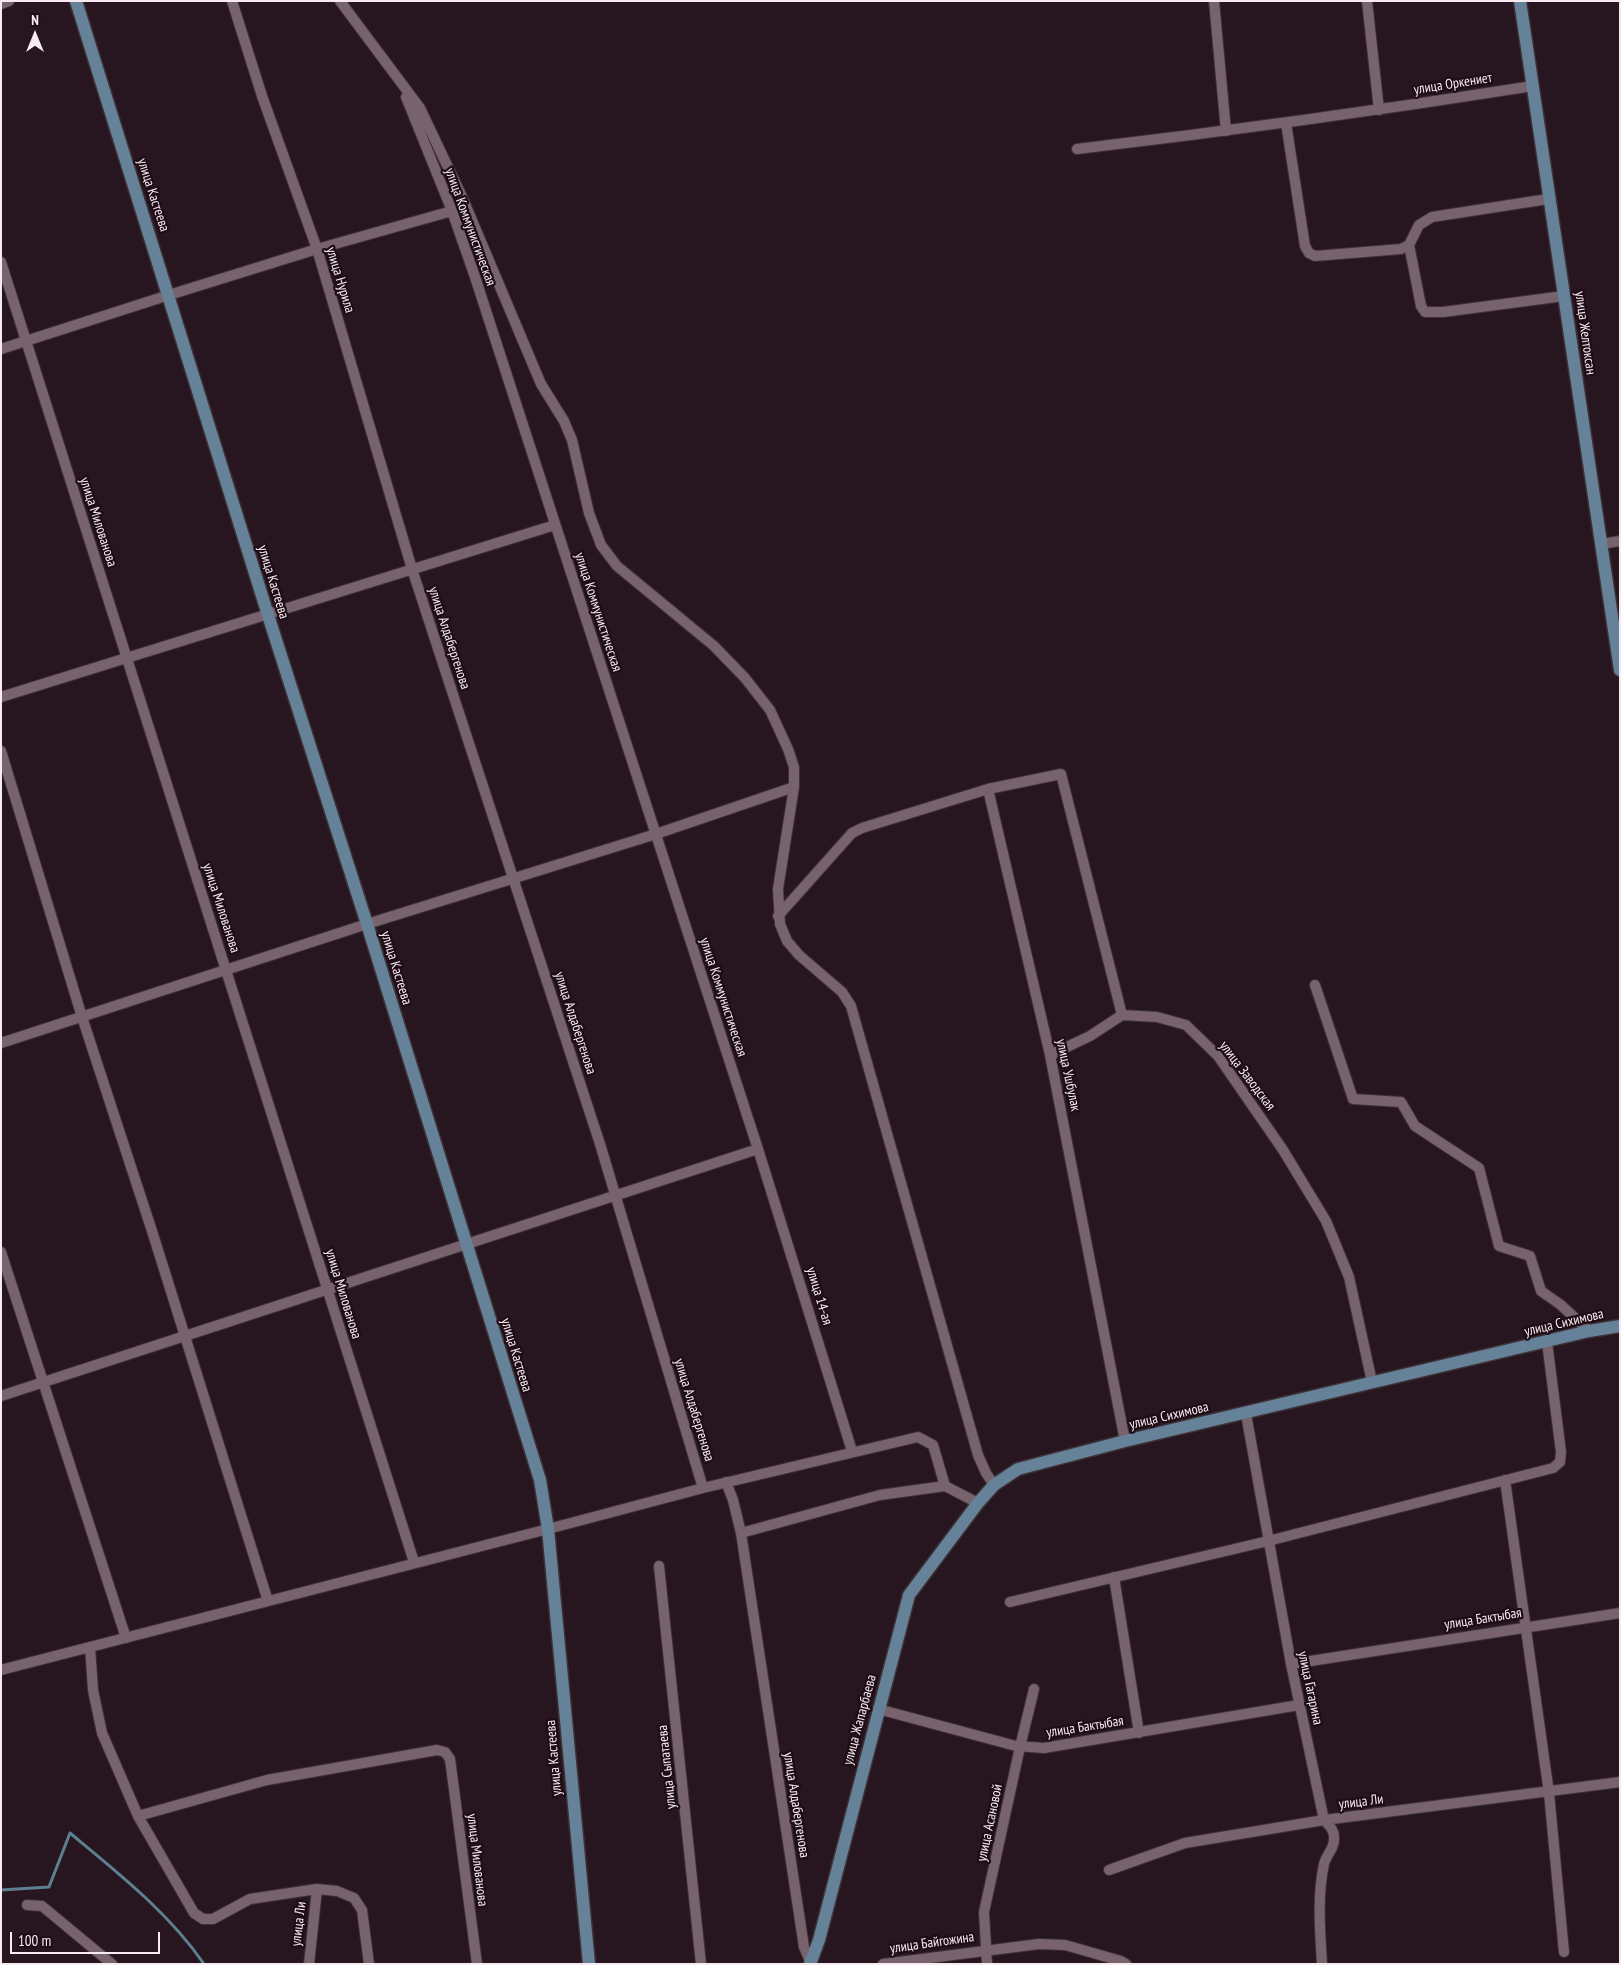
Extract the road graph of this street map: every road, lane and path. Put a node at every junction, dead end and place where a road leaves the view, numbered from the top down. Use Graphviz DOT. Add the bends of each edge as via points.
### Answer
graph roads {
  1 [pos="9,1"];
  2 [pos="76,1"];
  3 [pos="232,1"];
  4 [pos="340,1"];
  5 [pos="1214,1"];
  6 [pos="1367,1"];
  7 [pos="1520,1"];
  8 [pos="1,4"];
  9 [pos="402,86"];
  10 [pos="1532,86"];
  11 [pos="1379,110"];
  12 [pos="1286,123"];
  13 [pos="1226,132"];
  14 [pos="1077,149"];
  15 [pos="1548,200"];
  16 [pos="452,211"];
  17 [pos="1409,245"];
  18 [pos="317,250"];
  19 [pos="1,262"];
  20 [pos="169,295"];
  21 [pos="1564,296"];
  22 [pos="26,341"];
  23 [pos="1,349"];
  24 [pos="555,524"];
  25 [pos="1620,541"];
  26 [pos="1601,544"];
  27 [pos="412,569"];
  28 [pos="268,615"];
  29 [pos="127,658"];
  30 [pos="1620,670"];
  31 [pos="1,697"];
  32 [pos="1,751"];
  33 [pos="794,787"];
  34 [pos="988,789"];
  35 [pos="656,834"];
  36 [pos="513,879"];
  37 [pos="778,916"];
  38 [pos="368,924"];
  39 [pos="226,970"];
  40 [pos="1315,985"];
  41 [pos="1122,1014"];
  42 [pos="82,1017"];
  43 [pos="1,1043"];
  44 [pos="1050,1055"];
  45 [pos="758,1149"];
  46 [pos="615,1196"];
  47 [pos="466,1244"];
  48 [pos="1,1252"];
  49 [pos="327,1290"];
  50 [pos="1620,1326"];
  51 [pos="1589,1331"];
  52 [pos="186,1336"];
  53 [pos="1547,1342"];
  54 [pos="1372,1382"];
  55 [pos="44,1383"];
  56 [pos="1,1396"];
  57 [pos="1246,1414"];
  58 [pos="1125,1441"];
  59 [pos="852,1451"];
  60 [pos="1505,1480"];
  61 [pos="726,1482"];
  62 [pos="994,1485"];
  63 [pos="945,1486"];
  64 [pos="702,1488"];
  65 [pos="978,1503"];
  66 [pos="548,1529"];
  67 [pos="741,1533"];
  68 [pos="1268,1541"];
  69 [pos="414,1562"];
  70 [pos="659,1566"];
  71 [pos="1114,1577"];
  72 [pos="268,1601"];
  73 [pos="1010,1602"];
  74 [pos="1620,1613"];
  75 [pos="1526,1626"];
  76 [pos="126,1638"];
  77 [pos="90,1647"];
  78 [pos="1291,1664"];
  79 [pos="1,1670"];
  80 [pos="1034,1689"];
  81 [pos="1299,1705"];
  82 [pos="878,1709"];
  83 [pos="1139,1733"];
  84 [pos="1020,1747"];
  85 [pos="1620,1782"];
  86 [pos="1549,1793"];
  87 [pos="138,1816"];
  88 [pos="1324,1820"];
  89 [pos="1109,1870"];
  90 [pos="317,1889"];
  91 [pos="26,1905"];
  92 [pos="985,1950"];
  93 [pos="1564,1952"];
  94 [pos="810,1962"];
  95 [pos="308,1963"];
  96 [pos="889,1963"];
  97 [pos="112,1964"];
  98 [pos="369,1964"];
  99 [pos="477,1964"];
  100 [pos="589,1964"];
  101 [pos="701,1964"];
  102 [pos="987,1964"];
  103 [pos="1126,1964"];
  104 [pos="1322,1964"];
  1 -- 8 [label="street"];
  2 -- 20 [label="street, улица Кастеева"];
  3 -- 18 [label="street, улица Нурила"];
  4 -- 9 [label="street"];
  5 -- 13 [label="street"];
  6 -- 11 [label="street"];
  7 -- 10 [label="street, улица Желтоксан"];
  9 -- 16 [label="street, улица Коммунистическая"];
  9 -- 33 [label="street" via="420,108 463,199 541,384 564,421 601,545 617,566 714,646 745,678 770,710 788,749 794,767"];
  10 -- 11 [label="street, улица Оркениет"];
  10 -- 15 [label="street, улица Желтоксан"];
  11 -- 12 [label="street, улица Оркениет"];
  12 -- 13 [label="street, улица Оркениет"];
  12 -- 17 [label="street" via="1305,246 1309,253 1315,256 1395,250"];
  13 -- 14 [label="street, улица Оркениет"];
  15 -- 17 [label="street" via="1432,217 1419,225"];
  15 -- 21 [label="street, улица Желтоксан"];
  16 -- 18 [label="street"];
  16 -- 24 [label="street, улица Коммунистическая"];
  17 -- 21 [label="street" via="1420,306 1425,312"];
  18 -- 20 [label="street"];
  18 -- 27 [label="street, улица Нурила"];
  19 -- 22 [label="street, улица Милованова"];
  20 -- 22 [label="street"];
  20 -- 28 [label="street, улица Кастеева"];
  21 -- 26 [label="street, улица Желтоксан"];
  22 -- 23 [label="street"];
  22 -- 29 [label="street, улица Милованова"];
  24 -- 27 [label="street"];
  24 -- 35 [label="street, улица Коммунистическая"];
  25 -- 26 [label="street"];
  26 -- 30 [label="street, улица Желтоксан"];
  27 -- 28 [label="street"];
  27 -- 36 [label="street, улица Алдабергенова"];
  28 -- 29 [label="street"];
  28 -- 38 [label="street, улица Кастеева"];
  29 -- 31 [label="street"];
  29 -- 39 [label="street, улица Милованова"];
  32 -- 42 [label="street"];
  33 -- 35 [label="street"];
  33 -- 37 [label="street" via="778,890"];
  34 -- 37 [label="street" via="852,833"];
  34 -- 41 [label="street" via="1061,774"];
  34 -- 44 [label="street, улица Ушбулак"];
  35 -- 36 [label="street"];
  35 -- 45 [label="street, улица Коммунистическая"];
  36 -- 38 [label="street"];
  36 -- 46 [label="street, улица Алдабергенова"];
  37 -- 62 [label="street" via="787,941 798,955 842,992 851,1006 978,1455"];
  38 -- 39 [label="street"];
  38 -- 47 [label="street, улица Кастеева"];
  39 -- 42 [label="street"];
  39 -- 49 [label="street, улица Милованова"];
  40 -- 51 [label="street" via="1354,1099 1400,1102 1414,1126 1479,1168 1499,1246 1530,1256 1541,1291"];
  41 -- 44 [label="street" via="1090,1036"];
  41 -- 54 [label="street, улица Заводская" via="1156,1017 1186,1025 1218,1056 1284,1150 1326,1220 1349,1277"];
  42 -- 43 [label="street"];
  42 -- 52 [label="street"];
  44 -- 58 [label="street, улица Ушбулак"];
  45 -- 46 [label="street"];
  45 -- 59 [label="street, улица 14-ая"];
  46 -- 47 [label="street"];
  46 -- 64 [label="street, улица Алдабергенова"];
  47 -- 49 [label="street"];
  47 -- 66 [label="street, улица Кастеева" via="540,1480"];
  48 -- 55 [label="street"];
  49 -- 52 [label="street"];
  49 -- 69 [label="street, улица Милованова"];
  50 -- 51 [label="street, улица Сихимова"];
  51 -- 53 [label="street, улица Сихимова"];
  52 -- 55 [label="street"];
  52 -- 72 [label="street"];
  53 -- 54 [label="street, улица Сихимова"];
  53 -- 60 [label="street" via="1560,1462 1553,1468"];
  54 -- 57 [label="street, улица Сихимова"];
  55 -- 56 [label="street"];
  55 -- 76 [label="street"];
  57 -- 58 [label="street, улица Сихимова"];
  57 -- 68 [label="street, улица Гагарина"];
  58 -- 62 [label="street, улица Сихимова" via="1018,1469"];
  59 -- 61 [label="street"];
  59 -- 63 [label="street" via="918,1437 933,1445"];
  60 -- 68 [label="street"];
  60 -- 75 [label="street"];
  61 -- 64 [label="street"];
  61 -- 67 [label="street, улица Алдабергенова"];
  62 -- 65 [label="street, улица Сихимова"];
  63 -- 65 [label="street"];
  63 -- 67 [label="street" via="880,1495"];
  64 -- 66 [label="street"];
  65 -- 82 [label="street, улица Жапарбаева" via="909,1595"];
  66 -- 69 [label="street"];
  66 -- 100 [label="street, улица Кастеева"];
  67 -- 94 [label="street, улица Алдабергенова" via="804,1946"];
  68 -- 71 [label="street"];
  68 -- 78 [label="street, улица Гагарина"];
  69 -- 72 [label="street"];
  70 -- 101 [label="street, улица Сыпатаева"];
  71 -- 73 [label="street"];
  71 -- 83 [label="street"];
  72 -- 76 [label="street"];
  74 -- 75 [label="street, улица Бактыбая"];
  75 -- 78 [label="street, улица Бактыбая"];
  75 -- 86 [label="street"];
  76 -- 77 [label="street"];
  77 -- 79 [label="street"];
  77 -- 87 [label="street" via="94,1696 102,1733"];
  78 -- 81 [label="street, улица Гагарина"];
  80 -- 84 [label="street, улица Асановой"];
  81 -- 83 [label="street, улица Бактыбая"];
  81 -- 88 [label="street, улица Гагарина"];
  82 -- 84 [label="street, улица Бактыбая"];
  82 -- 94 [label="street, улица Жапарбаева" via="819,1940"];
  83 -- 84 [label="street, улица Бактыбая" via="1044,1748"];
  84 -- 92 [label="street, улица Асановой" via="984,1912"];
  85 -- 86 [label="street, улица Ли"];
  86 -- 88 [label="street, улица Ли"];
  86 -- 93 [label="street"];
  87 -- 90 [label="street" via="194,1913 203,1919 213,1919 250,1898"];
  87 -- 99 [label="street, улица Милованова" via="267,1780 437,1750 445,1752 450,1759"];
  88 -- 89 [label="street, улица Ли" via="1185,1843"];
  88 -- 104 [label="street, улица Гагарина" via="1335,1837 1325,1862 1318,1905"];
  90 -- 95 [label="street, улица Ли"];
  90 -- 98 [label="street" via="337,1891 354,1898 362,1910"];
  91 -- 97 [label="street" via="42,1906"];
  92 -- 96 [label="street, улица Байгожина"];
  92 -- 102 [label="street, улица Асановой"];
  92 -- 103 [label="street, улица Байгожина" via="1039,1944 1065,1945"];
}
